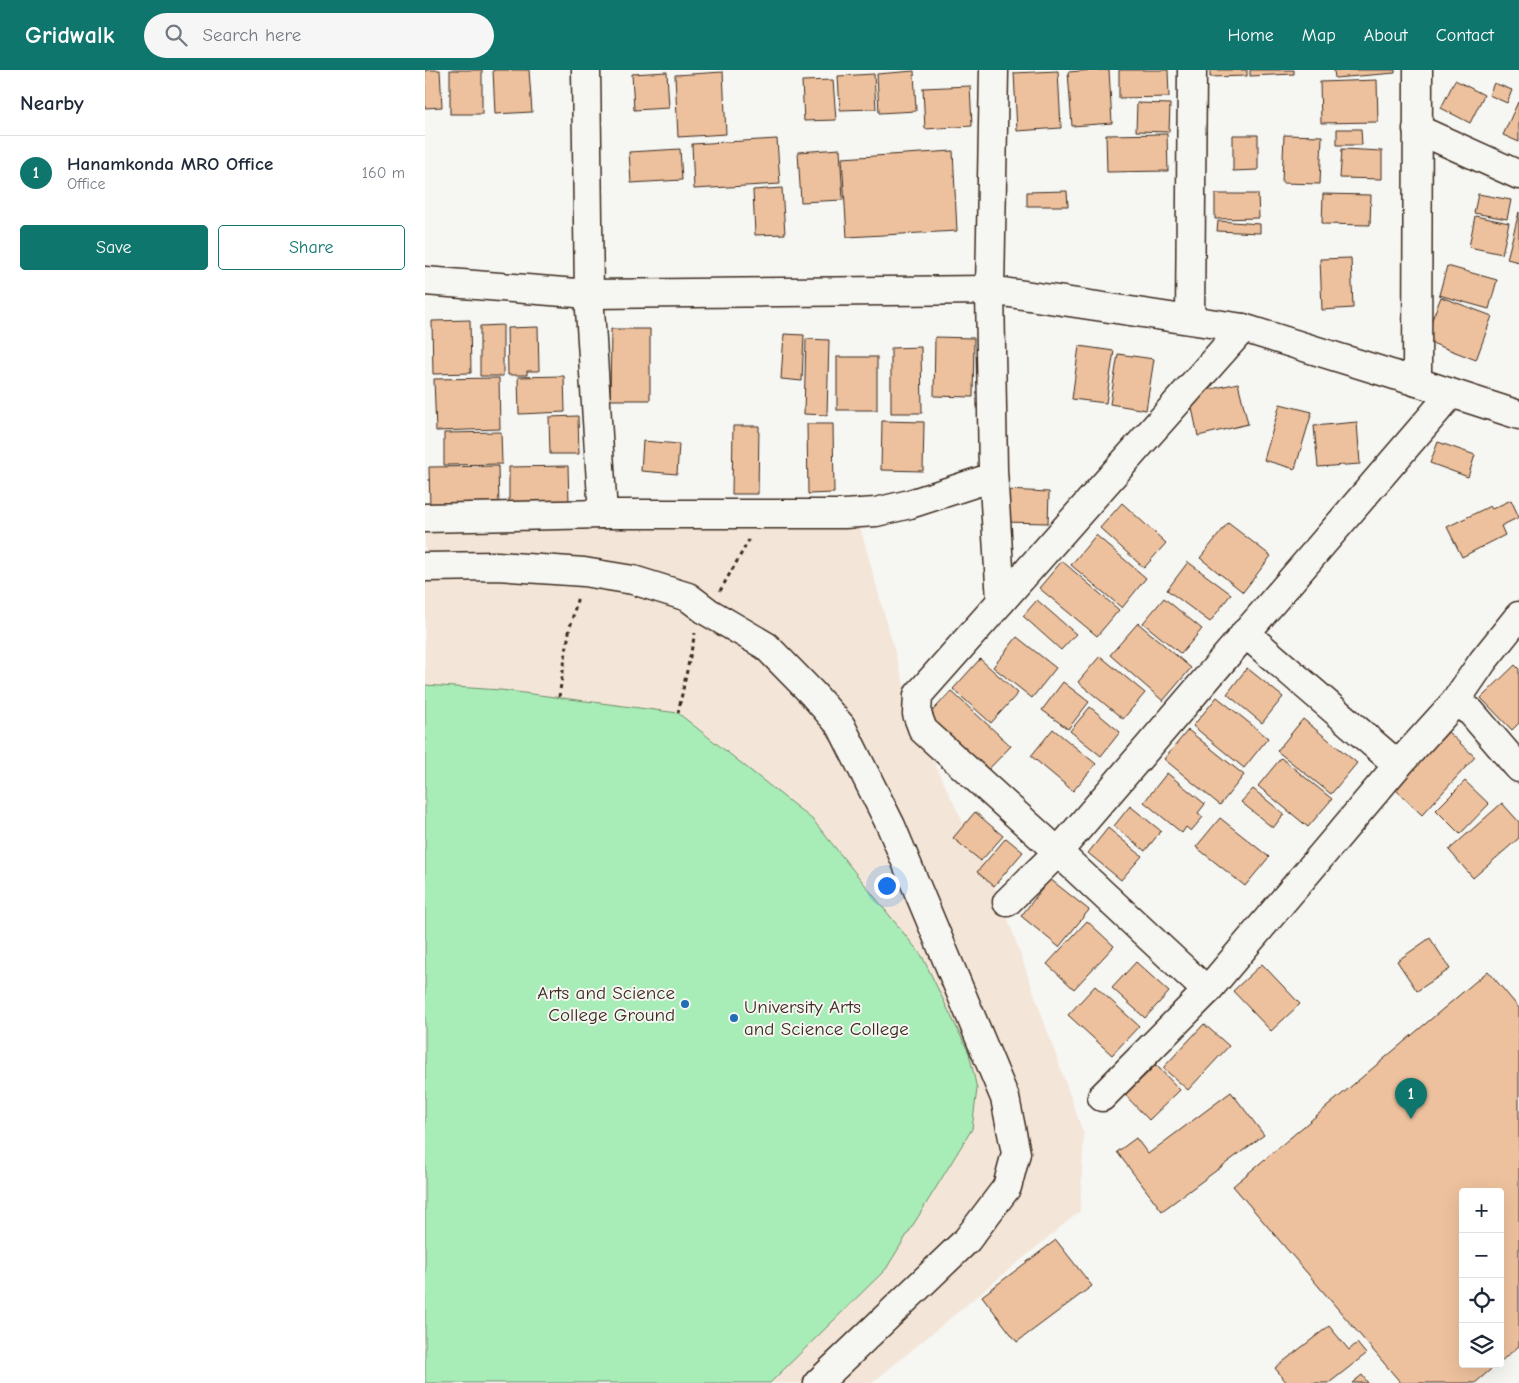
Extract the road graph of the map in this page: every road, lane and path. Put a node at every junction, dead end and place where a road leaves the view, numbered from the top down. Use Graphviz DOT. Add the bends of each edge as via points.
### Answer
graph roads {
  1 [pos="586,70"];
  2 [pos="994,70"];
  3 [pos="1192,70"];
  4 [pos="1418,70"];
  5 [pos="1417,129"];
  6 [pos="1519,175"];
  7 [pos="425,281"];
  8 [pos="990,290"];
  9 [pos="589,294"];
  10 [pos="1190,319"];
  11 [pos="1243,328"];
  12 [pos="1417,382"];
  13 [pos="1451,394"];
  14 [pos="1519,415"];
  15 [pos="993,477"];
  16 [pos="603,514"];
  17 [pos="425,518"];
  18 [pos="425,567"];
  19 [pos="584,572"];
  20 [pos="1001,601"];
  21 [pos="1519,616"];
  22 [pos="1245,634"];
  23 [pos="559,697"];
  24 [pos="1455,702"];
  25 [pos="1399,765"];
  26 [pos="1519,768"];
  27 [pos="1058,852"];
  28 [pos="1007,902"];
  29 [pos="1207,991"];
  30 [pos="1102,1097"];
  31 [pos="818,1383"];
  1 -- 9 [label="street"];
  2 -- 8 [label="street"];
  3 -- 10 [label="street"];
  4 -- 5 [label="street"];
  5 -- 6 [label="street"];
  5 -- 12 [label="street"];
  7 -- 9 [label="street"];
  8 -- 9 [label="street"];
  8 -- 10 [label="street"];
  8 -- 15 [label="street"];
  9 -- 16 [label="street"];
  10 -- 11 [label="street"];
  11 -- 12 [label="street"];
  11 -- 20 [label="street"];
  12 -- 13 [label="street"];
  13 -- 14 [label="street"];
  13 -- 22 [label="street"];
  15 -- 16 [label="street" via="876,512"];
  15 -- 20 [label="street"];
  16 -- 17 [label="street"];
  18 -- 19 [label="street" via="497,566"];
  19 -- 23 [label="path" via="569,632"];
  19 -- 31 [label="street" via="633,580 688,597 766,646 841,726 891,826 1005,1098 1016,1153 1007,1187 967,1240"];
  20 -- 27 [label="street" via="918,695 917,714 923,730"];
  21 -- 24 [label="street"];
  22 -- 25 [label="street"];
  22 -- 27 [label="street"];
  24 -- 25 [label="street"];
  24 -- 26 [label="street" via="1471,712"];
  25 -- 29 [label="street"];
  27 -- 28 [label="street"];
  27 -- 29 [label="street"];
  29 -- 30 [label="street"];
}
